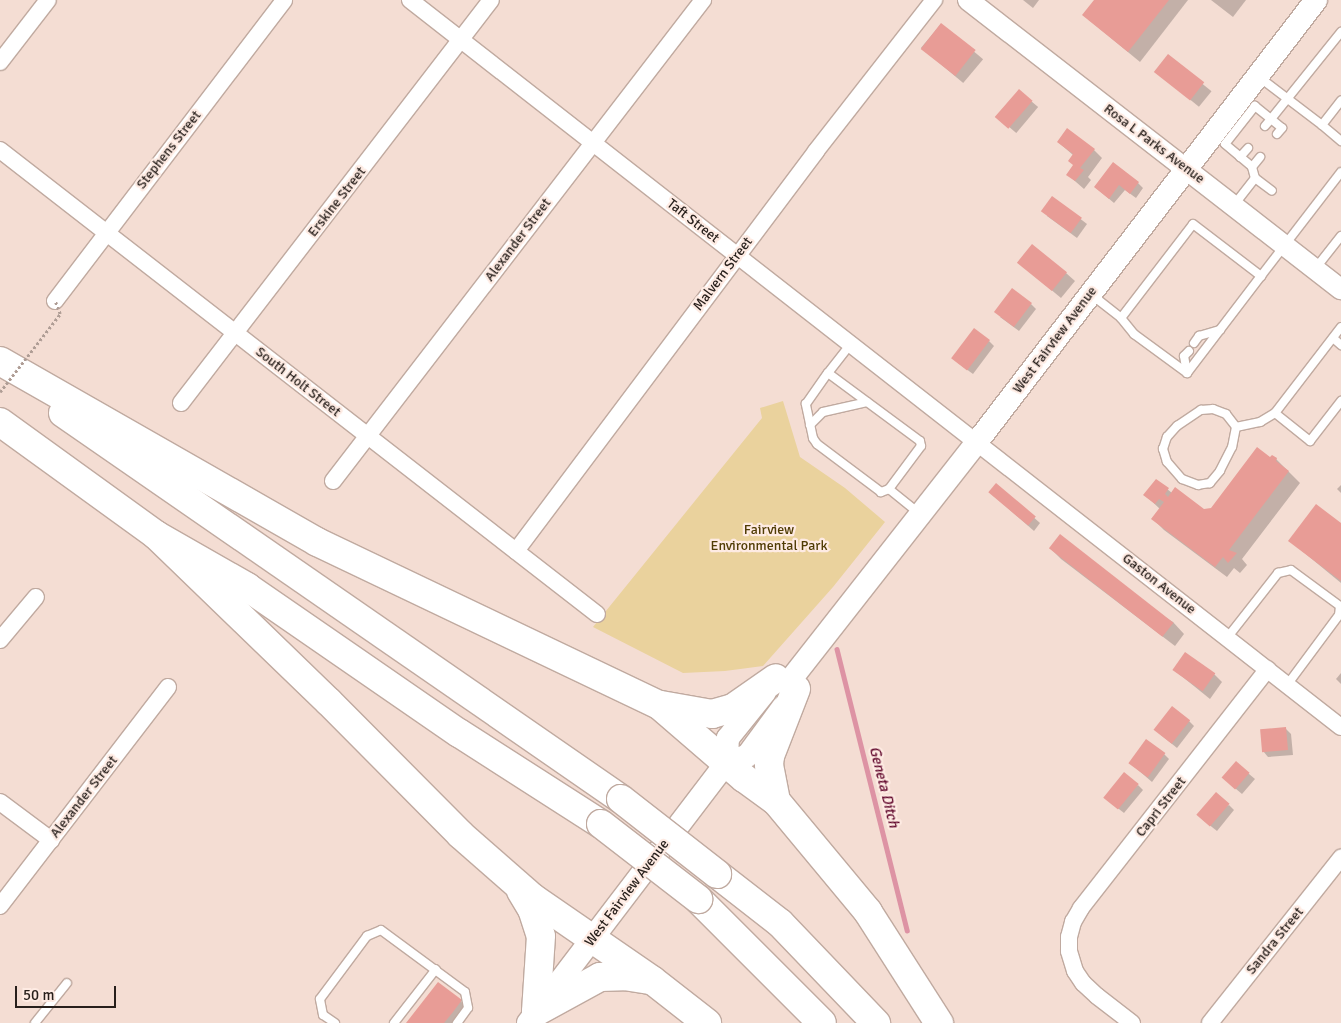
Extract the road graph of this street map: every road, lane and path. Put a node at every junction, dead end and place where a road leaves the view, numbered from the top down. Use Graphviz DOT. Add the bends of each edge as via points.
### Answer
graph roads {
  1 [pos="48,0"];
  2 [pos="284,0"];
  3 [pos="410,0"];
  4 [pos="491,0"];
  5 [pos="703,0"];
  6 [pos="934,0"];
  7 [pos="968,0"];
  8 [pos="1316,0"];
  9 [pos="1341,32"];
  10 [pos="462,39"];
  11 [pos="0,62"];
  12 [pos="1257,76"];
  13 [pos="1289,99"];
  14 [pos="1341,101"];
  15 [pos="1271,119"];
  16 [pos="1322,125"];
  17 [pos="1266,126"];
  18 [pos="1278,134"];
  19 [pos="1341,141"];
  20 [pos="593,142"];
  21 [pos="1248,148"];
  22 [pos="0,150"];
  23 [pos="1260,157"];
  24 [pos="1240,158"];
  25 [pos="1252,167"];
  26 [pos="1186,168"];
  27 [pos="1341,172"];
  28 [pos="1255,178"];
  29 [pos="1272,191"];
  30 [pos="1234,205"];
  31 [pos="106,232"];
  32 [pos="1341,236"];
  33 [pos="1285,245"];
  34 [pos="737,255"];
  35 [pos="1315,269"];
  36 [pos="1261,276"];
  37 [pos="1341,289"];
  38 [pos="1090,294"];
  39 [pos="55,301"];
  40 [pos="1121,318"];
  41 [pos="1341,327"];
  42 [pos="1220,330"];
  43 [pos="236,333"];
  44 [pos="1333,338"];
  45 [pos="1194,342"];
  46 [pos="852,343"];
  47 [pos="1341,345"];
  48 [pos="1188,351"];
  49 [pos="0,361"];
  50 [pos="0,368"];
  51 [pos="828,373"];
  52 [pos="1188,373"];
  53 [pos="0,392"];
  54 [pos="1341,401"];
  55 [pos="867,402"];
  56 [pos="181,403"];
  57 [pos="1275,412"];
  58 [pos="0,422"];
  59 [pos="810,425"];
  60 [pos="1236,427"];
  61 [pos="368,436"];
  62 [pos="977,442"];
  63 [pos="334,481"];
  64 [pos="889,489"];
  65 [pos="920,514"];
  66 [pos="156,535"];
  67 [pos="516,551"];
  68 [pos="36,597"];
  69 [pos="1340,611"];
  70 [pos="596,614"];
  71 [pos="1227,638"];
  72 [pos="0,640"];
  73 [pos="1268,670"];
  74 [pos="788,682"];
  75 [pos="1287,685"];
  76 [pos="168,687"];
  77 [pos="659,705"];
  78 [pos="1341,727"];
  79 [pos="727,762"];
  80 [pos="0,802"];
  81 [pos="776,802"];
  82 [pos="51,840"];
  83 [pos="1341,858"];
  84 [pos="516,883"];
  85 [pos="0,906"];
  86 [pos="591,940"];
  87 [pos="436,969"];
  88 [pos="652,980"];
  89 [pos="66,983"];
  90 [pos="422,986"];
  91 [pos="430,992"];
  92 [pos="409,1004"];
  93 [pos="417,1009"];
  94 [pos="453,1012"];
  95 [pos="532,1018"];
  96 [pos="459,1020"];
  97 [pos="396,1022"];
  98 [pos="35,1023"];
  99 [pos="335,1023"];
  100 [pos="707,1023"];
  101 [pos="822,1023"];
  102 [pos="876,1023"];
  103 [pos="939,1023"];
  104 [pos="1132,1023"];
  105 [pos="1210,1023"];
  1 -- 11 [label="street"];
  2 -- 31 [label="street, Stephens Street"];
  3 -- 10 [label="street, Taft Street"];
  4 -- 10 [label="street, Erskine Street"];
  5 -- 20 [label="street, Alexander Street"];
  6 -- 34 [label="street, Malvern Street"];
  7 -- 26 [label="street, Rosa L Parks Avenue"];
  8 -- 12 [label="main road, West Fairview Avenue"];
  9 -- 13 [label="lane"];
  10 -- 20 [label="street, Taft Street"];
  10 -- 43 [label="street, Erskine Street"];
  12 -- 13 [label="lane"];
  12 -- 26 [label="main road, West Fairview Avenue"];
  13 -- 15 [label="lane"];
  13 -- 16 [label="lane"];
  14 -- 16 [label="lane"];
  15 -- 17 [label="lane"];
  15 -- 18 [label="lane" via="1282,128"];
  15 -- 24 [label="lane" via="1255,106 1231,136 1225,144"];
  16 -- 19 [label="lane"];
  20 -- 34 [label="street, Taft Street"];
  20 -- 61 [label="street, Alexander Street"];
  21 -- 24 [label="lane"];
  22 -- 31 [label="street, South Holt Street"];
  23 -- 25 [label="lane"];
  24 -- 25 [label="lane"];
  25 -- 28 [label="lane"];
  26 -- 30 [label="street, Rosa L Parks Avenue"];
  26 -- 38 [label="main road, West Fairview Avenue"];
  27 -- 33 [label="lane"];
  28 -- 29 [label="lane"];
  28 -- 30 [label="lane"];
  30 -- 33 [label="street, Rosa L Parks Avenue"];
  31 -- 39 [label="street, Stephens Street"];
  31 -- 43 [label="street, South Holt Street"];
  32 -- 35 [label="lane"];
  33 -- 35 [label="street, Rosa L Parks Avenue"];
  33 -- 36 [label="lane"];
  34 -- 46 [label="street, Taft Street"];
  34 -- 67 [label="street, Malvern Street"];
  35 -- 37 [label="street, Rosa L Parks Avenue"];
  36 -- 40 [label="lane" via="1193,224"];
  36 -- 42 [label="lane"];
  38 -- 40 [label="lane"];
  38 -- 62 [label="main road, West Fairview Avenue"];
  39 -- 53 [label="path, bridge" via="60,314"];
  40 -- 52 [label="lane" via="1134,334"];
  41 -- 44 [label="lane"];
  42 -- 45 [label="lane" via="1200,336"];
  42 -- 52 [label="lane"];
  43 -- 56 [label="street, Erskine Street"];
  43 -- 61 [label="street, South Holt Street"];
  44 -- 47 [label="lane"];
  44 -- 57 [label="lane"];
  46 -- 51 [label="lane"];
  46 -- 62 [label="street, Taft Street"];
  48 -- 52 [label="lane" via="1184,356"];
  49 -- 77 [label="highway" via="317,542"];
  50 -- 102 [label="highway, bridge" via="622,799 780,923"];
  51 -- 55 [label="lane"];
  51 -- 59 [label="lane" via="807,400"];
  54 -- 57 [label="lane" via="1310,441"];
  55 -- 59 [label="lane" via="823,412"];
  55 -- 64 [label="lane" via="920,441 921,446"];
  57 -- 60 [label="lane" via="1260,422"];
  58 -- 66 [label="highway"];
  59 -- 64 [label="lane" via="816,444 881,492"];
  60 -- 60 [label="lane" via="1226,414 1213,409 1201,410 1167,437 1163,449 1167,462 1182,479 1198,486 1210,483 1220,472 1232,446"];
  61 -- 63 [label="street, Alexander Street"];
  61 -- 67 [label="street, South Holt Street"];
  62 -- 65 [label="main road, West Fairview Avenue"];
  62 -- 71 [label="street, Gaston Avenue"];
  64 -- 65 [label="lane"];
  65 -- 74 [label="main road, West Fairview Avenue"];
  66 -- 84 [label="highway" via="330,702 461,836"];
  66 -- 101 [label="highway, bridge" via="247,587 459,733 602,824 698,899"];
  67 -- 70 [label="street, South Holt Street"];
  68 -- 72 [label="street"];
  69 -- 71 [label="lane" via="1340,606 1292,570 1278,573"];
  69 -- 75 [label="lane"];
  71 -- 73 [label="street, Gaston Avenue"];
  73 -- 75 [label="street, Gaston Avenue"];
  73 -- 104 [label="street, Capri Street" via="1073,922 1069,937 1075,971 1083,983"];
  74 -- 77 [label="highway" via="733,708 712,714"];
  74 -- 79 [label="main road, West Fairview Avenue" via="728,738"];
  74 -- 81 [label="highway" via="769,765"];
  75 -- 78 [label="street, Gaston Avenue"];
  76 -- 82 [label="street, Alexander Street"];
  77 -- 79 [label="highway"];
  79 -- 81 [label="highway"];
  79 -- 86 [label="main road, West Fairview Avenue"];
  80 -- 82 [label="street"];
  81 -- 103 [label="highway" via="868,912"];
  82 -- 85 [label="street, Alexander Street"];
  83 -- 105 [label="street, Sandra Street"];
  84 -- 86 [label="highway"];
  84 -- 95 [label="highway" via="532,910 541,936"];
  86 -- 88 [label="highway"];
  86 -- 95 [label="main road, West Fairview Avenue"];
  87 -- 90 [label="lane"];
  87 -- 96 [label="lane" via="465,992 468,1008"];
  87 -- 99 [label="lane" via="381,930 366,936 320,999 324,1015"];
  88 -- 95 [label="highway" via="600,977"];
  88 -- 100 [label="highway"];
  89 -- 98 [label="lane"];
  90 -- 91 [label="lane"];
  90 -- 92 [label="lane"];
  92 -- 93 [label="lane"];
  92 -- 97 [label="lane"];
  94 -- 96 [label="lane"];
}
